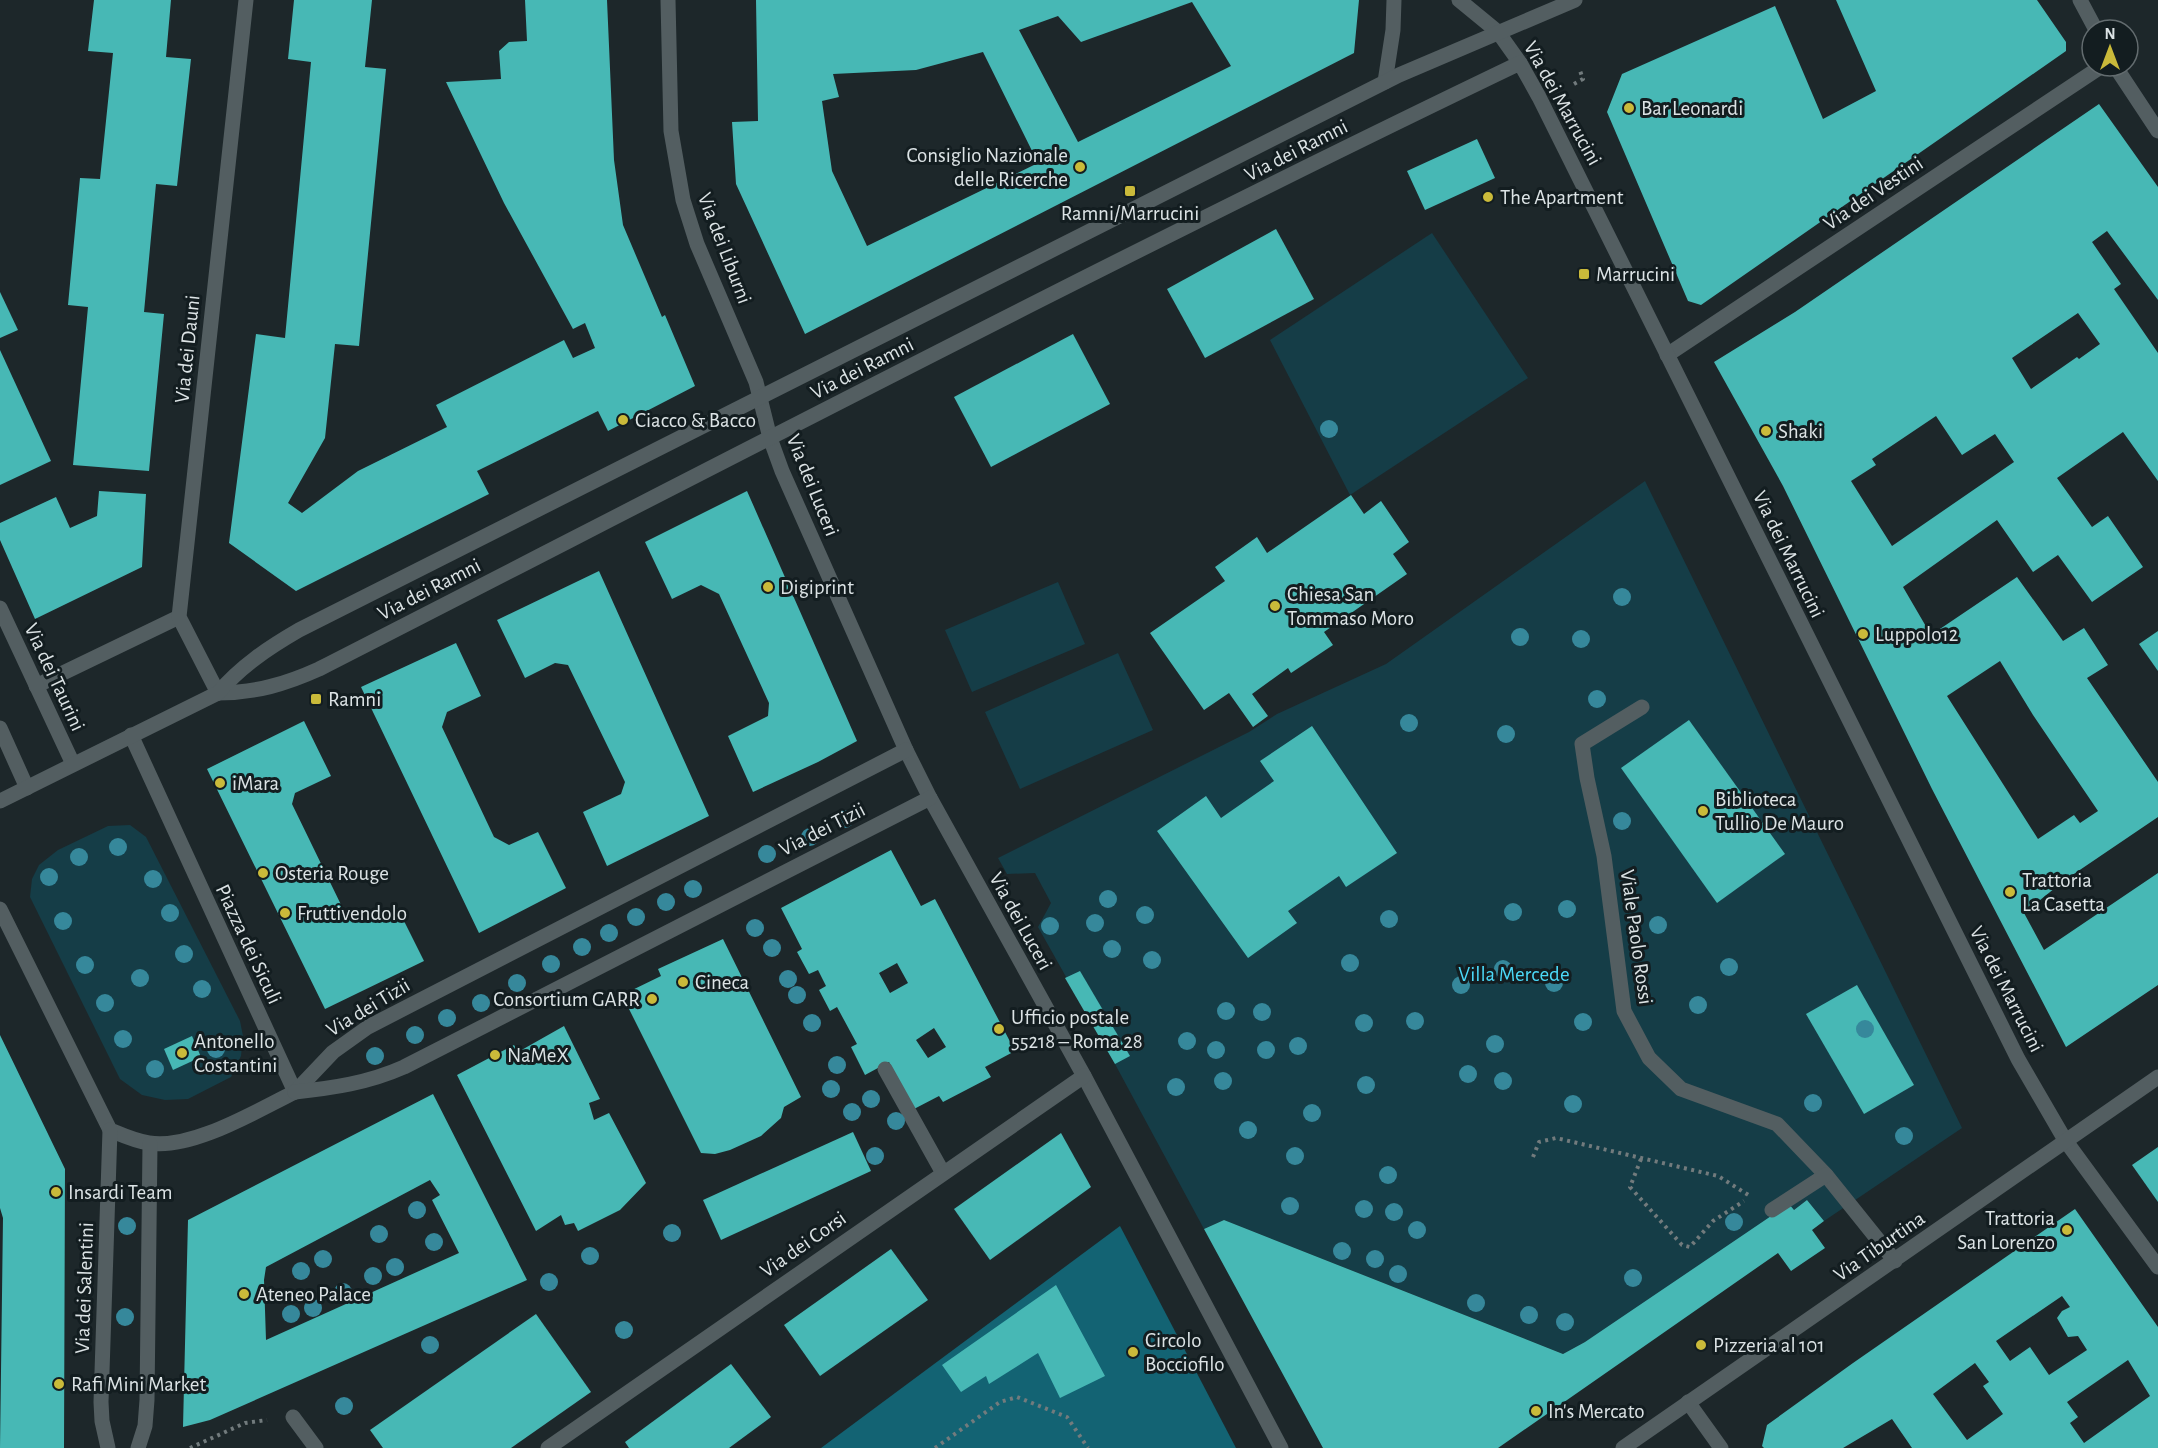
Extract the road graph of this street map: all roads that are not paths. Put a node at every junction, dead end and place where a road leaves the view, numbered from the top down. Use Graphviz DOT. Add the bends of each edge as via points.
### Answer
graph roads {
  1 [pos="246,0"];
  2 [pos="668,0"];
  3 [pos="1394,0"];
  4 [pos="1459,0"];
  5 [pos="1575,0"];
  6 [pos="2080,0"];
  7 [pos="2090,18"];
  8 [pos="1498,32"];
  9 [pos="1520,63"];
  10 [pos="2084,78"];
  11 [pos="2123,78"];
  12 [pos="1385,82"];
  13 [pos="2158,131"];
  14 [pos="1667,355"];
  15 [pos="761,398"];
  16 [pos="771,438"];
  17 [pos="0,608"];
  18 [pos="179,617"];
  19 [pos="36,686"];
  20 [pos="218,693"];
  21 [pos="1642,707"];
  22 [pos="0,728"];
  23 [pos="131,735"];
  24 [pos="906,750"];
  25 [pos="73,764"];
  26 [pos="27,788"];
  27 [pos="930,798"];
  28 [pos="0,801"];
  29 [pos="0,909"];
  30 [pos="885,1069"];
  31 [pos="1084,1076"];
  32 [pos="2158,1077"];
  33 [pos="295,1092"];
  34 [pos="110,1130"];
  35 [pos="2066,1140"];
  36 [pos="150,1144"];
  37 [pos="943,1173"];
  38 [pos="1826,1175"];
  39 [pos="1772,1210"];
  40 [pos="1895,1261"];
  41 [pos="2158,1267"];
  42 [pos="1688,1402"];
  43 [pos="293,1416"];
  44 [pos="108,1448"];
  45 [pos="138,1448"];
  46 [pos="316,1448"];
  47 [pos="548,1448"];
  48 [pos="1281,1448"];
  49 [pos="1623,1448"];
  50 [pos="1721,1448"];
  1 -- 18 [label="street, Via dei Dauni"];
  2 -- 15 [label="street, Via dei Liburni" via="671,131 683,200 697,244"];
  3 -- 12 [label="street"];
  4 -- 8 [label="street, Via dei Marrucini"];
  5 -- 8 [label="street, Via dei Ramni"];
  6 -- 7 [label="street"];
  8 -- 9 [label="street, Via dei Marrucini"];
  8 -- 12 [label="street, Via dei Ramni"];
  9 -- 14 [label="street, Via dei Marrucini"];
  9 -- 16 [label="street, Via dei Ramni"];
  10 -- 14 [label="street, Via dei Vestini"];
  11 -- 13 [label="street"];
  12 -- 15 [label="street, Via dei Ramni"];
  14 -- 35 [label="street, Via dei Marrucini" via="2018,1059"];
  15 -- 16 [label="street, Via dei Luceri"];
  15 -- 20 [label="street, Via dei Ramni" via="299,630 248,663"];
  16 -- 20 [label="street, Via dei Ramni" via="319,669 271,688"];
  16 -- 24 [label="street, Via dei Luceri" via="782,471"];
  17 -- 19 [label="street, Via dei Taurini"];
  18 -- 19 [label="street"];
  18 -- 20 [label="street"];
  19 -- 25 [label="street, Via dei Taurini"];
  20 -- 23 [label="street, Via dei Ramni"];
  21 -- 38 [label="street, Viale Paolo Rossi" via="1582,744 1604,856 1624,1011 1649,1058 1681,1089 1777,1124"];
  22 -- 26 [label="street"];
  23 -- 25 [label="street, Via dei Ramni"];
  23 -- 33 [label="street, Piazza dei Siculi"];
  24 -- 27 [label="street, Via dei Luceri"];
  24 -- 33 [label="street, Via dei Tizii" via="376,1022 333,1052"];
  25 -- 26 [label="street, Via dei Ramni"];
  26 -- 28 [label="street, Via dei Ramni"];
  27 -- 31 [label="street, Via dei Luceri"];
  27 -- 33 [label="street, Via dei Tizii" via="404,1067 349,1086"];
  29 -- 34 [label="street"];
  30 -- 37 [label="street"];
  31 -- 37 [label="street, Via dei Corsi"];
  31 -- 48 [label="street, Via dei Luceri"];
  32 -- 35 [label="street, Via Tiburtina"];
  33 -- 36 [label="street" via="208,1133 180,1142"];
  34 -- 36 [label="street"];
  34 -- 44 [label="street, Via dei Salentini" via="101,1402"];
  35 -- 40 [label="street, Via Tiburtina"];
  35 -- 41 [label="street, Via dei Marrucini"];
  36 -- 45 [label="street" via="147,1400"];
  37 -- 47 [label="street, Via dei Corsi"];
  38 -- 39 [label="street"];
  38 -- 40 [label="street, Viale Paolo Rossi"];
  40 -- 42 [label="street, Via Tiburtina"];
  42 -- 49 [label="street, Via Tiburtina"];
  42 -- 50 [label="street"];
  43 -- 46 [label="street"];
}
